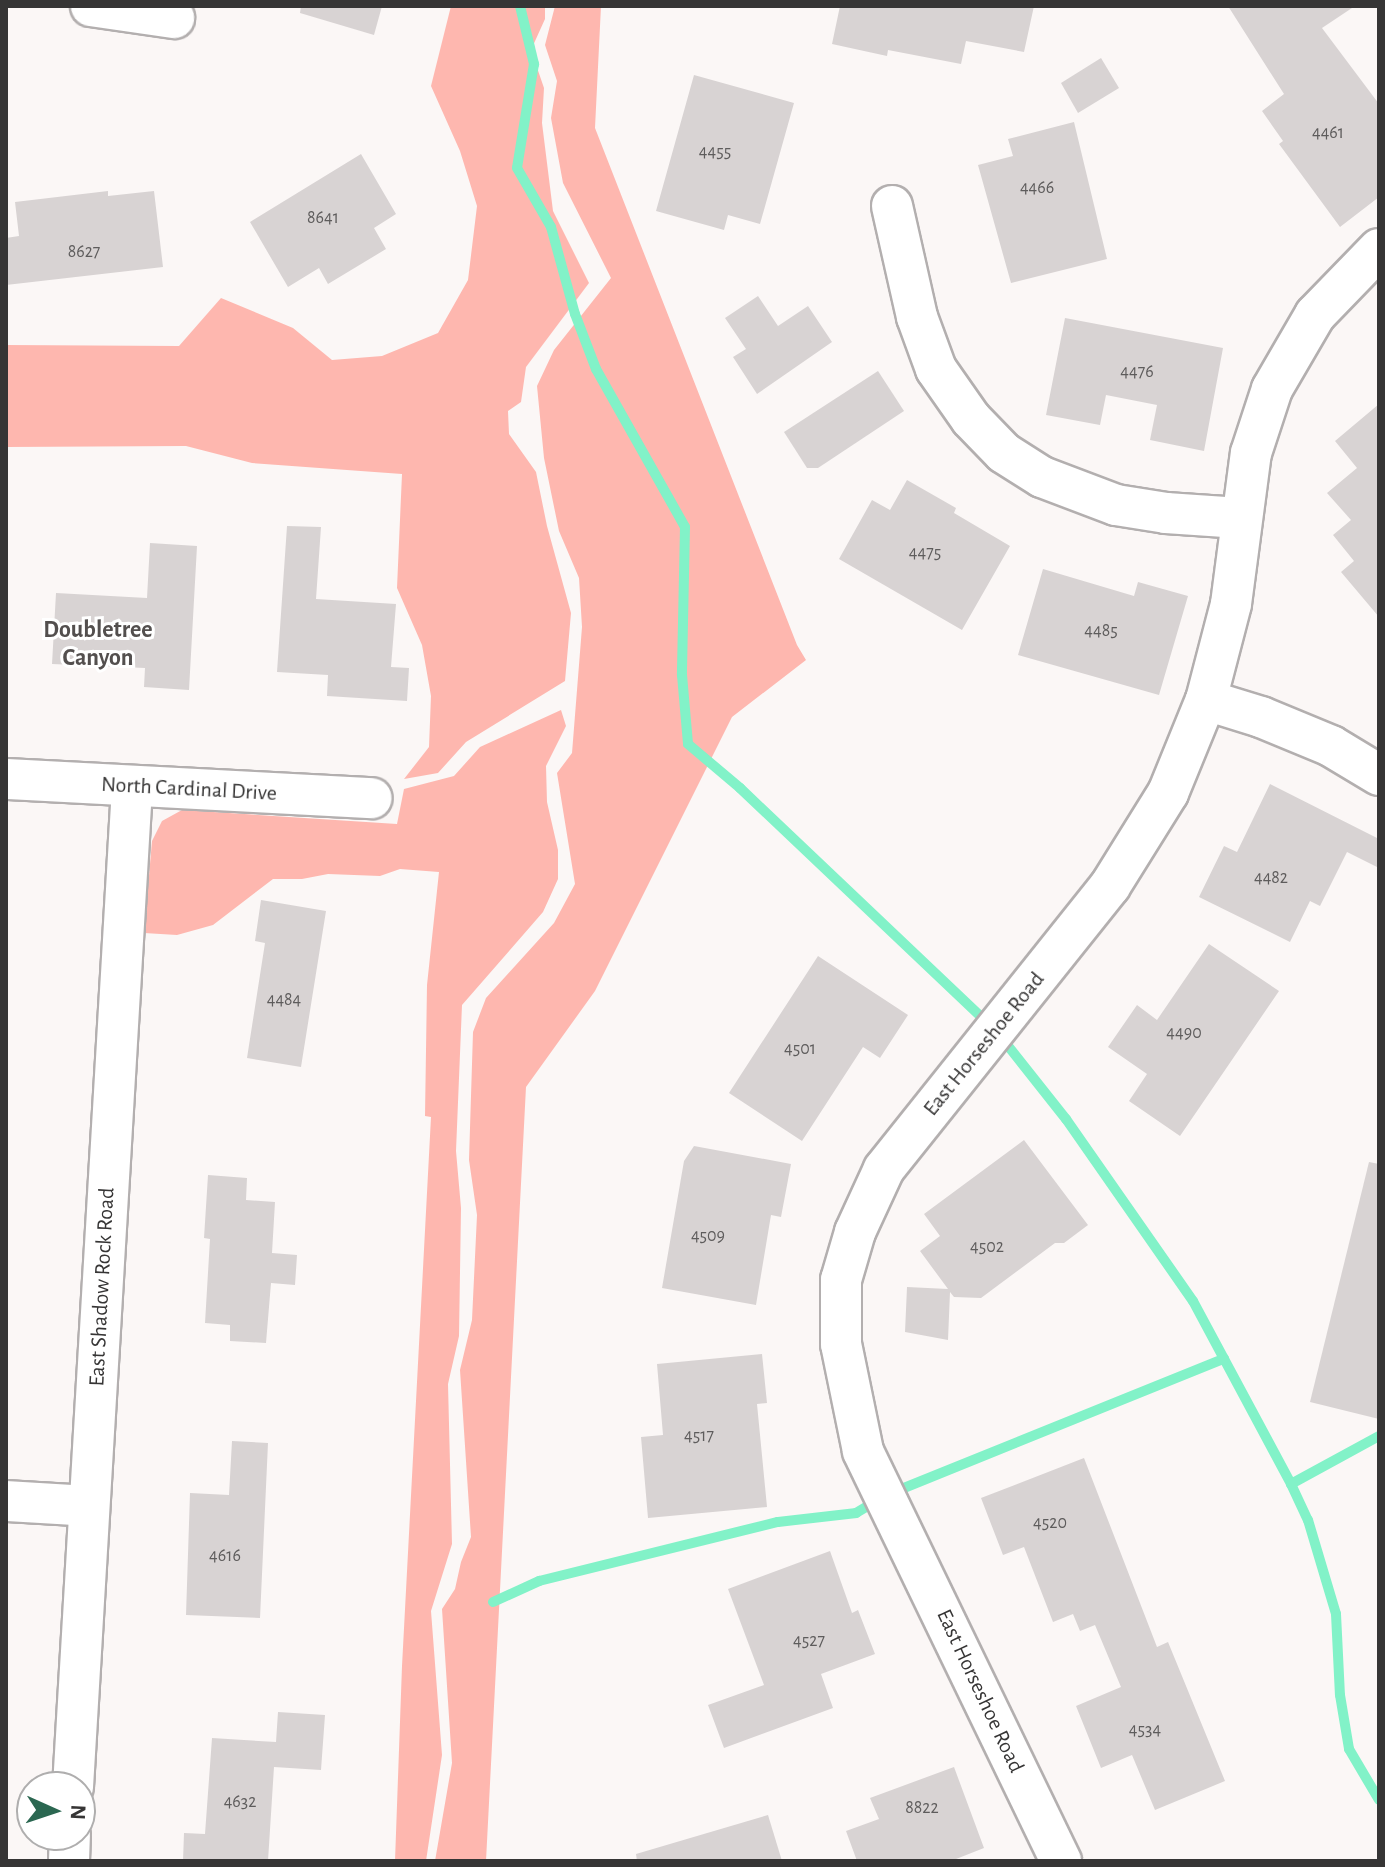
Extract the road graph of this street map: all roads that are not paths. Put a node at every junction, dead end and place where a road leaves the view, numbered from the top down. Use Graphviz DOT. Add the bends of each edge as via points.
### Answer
graph roads {
  1 [pos="91,6"];
  2 [pos="174,18"];
  3 [pos="892,206"];
  4 [pos="1379,249"];
  5 [pos="1240,518"];
  6 [pos="1206,700"];
  7 [pos="1379,775"];
  8 [pos="6,779"];
  9 [pos="132,787"];
  10 [pos="372,798"];
  11 [pos="6,1501"];
  12 [pos="89,1506"];
  13 [pos="74,1771"];
  14 [pos="1061,1861"];
  1 -- 2 [label="street"];
  3 -- 5 [label="street" via="917,317 936,369 971,419 1004,453 1042,477 1116,505"];
  4 -- 5 [label="street, East Horseshoe Road" via="1315,315 1272,389 1251,453"];
  5 -- 6 [label="street, East Horseshoe Road" via="1231,604"];
  6 -- 7 [label="street" via="1331,746"];
  6 -- 14 [label="street, East Horseshoe Road" via="1168,793 1110,886 884,1169 855,1232 841,1280 841,1344 863,1451"];
  8 -- 9 [label="street, North Cardinal Drive"];
  9 -- 10 [label="street, North Cardinal Drive"];
  9 -- 12 [label="street, East Shadow Rock Road"];
  11 -- 12 [label="street"];
  12 -- 13 [label="street, East Shadow Rock Road"];
}
